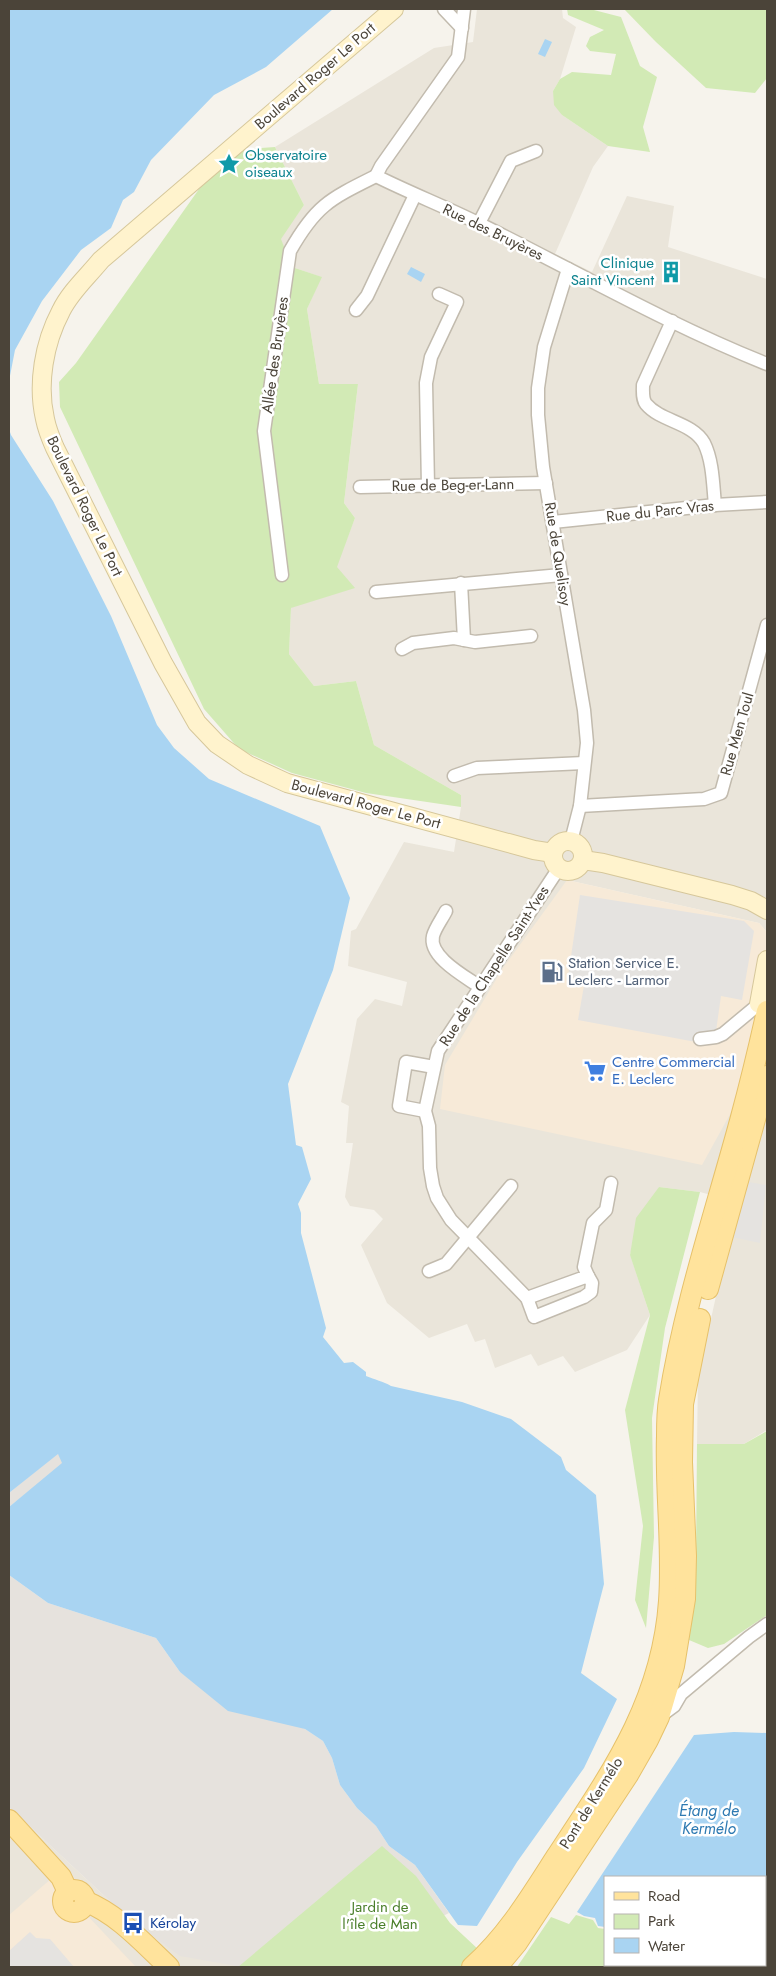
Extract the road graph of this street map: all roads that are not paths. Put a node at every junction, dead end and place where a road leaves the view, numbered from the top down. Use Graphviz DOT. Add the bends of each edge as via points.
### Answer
graph roads {
  1 [pos="394,9"];
  2 [pos="444,9"];
  3 [pos="464,9"];
  4 [pos="462,28"];
  5 [pos="536,151"];
  6 [pos="376,176"];
  7 [pos="415,195"];
  8 [pos="479,223"];
  9 [pos="568,269"];
  10 [pos="439,294"];
  11 [pos="356,310"];
  12 [pos="672,321"];
  13 [pos="767,364"];
  14 [pos="546,483"];
  15 [pos="428,486"];
  16 [pos="360,487"];
  17 [pos="767,502"];
  18 [pos="715,505"];
  19 [pos="553,522"];
  20 [pos="282,575"];
  21 [pos="561,575"];
  22 [pos="460,583"];
  23 [pos="376,592"];
  24 [pos="767,625"];
  25 [pos="531,636"];
  26 [pos="464,640"];
  27 [pos="402,649"];
  28 [pos="584,763"];
  29 [pos="454,776"];
  30 [pos="580,806"];
  31 [pos="572,841"];
  32 [pos="556,860"];
  33 [pos="583,860"];
  34 [pos="767,910"];
  35 [pos="446,911"];
  36 [pos="767,960"];
  37 [pos="480,987"];
  38 [pos="763,1007"];
  39 [pos="700,1039"];
  40 [pos="767,1040"];
  41 [pos="434,1067"];
  42 [pos="767,1076"];
  43 [pos="425,1111"];
  44 [pos="611,1183"];
  45 [pos="511,1186"];
  46 [pos="728,1186"];
  47 [pos="468,1239"];
  48 [pos="429,1272"];
  49 [pos="588,1276"];
  50 [pos="527,1298"];
  51 [pos="767,1624"];
  52 [pos="651,1713"];
  53 [pos="9,1820"];
  54 [pos="539,1897"];
  55 [pos="78,1901"];
  56 [pos="152,1967"];
  57 [pos="169,1967"];
  58 [pos="472,1967"];
  59 [pos="497,1967"];
  1 -- 32 [label="street, Boulevard Roger Le Port" via="101,260 61,310 50,337 42,392 45,420 55,448 163,663 197,723 218,744 248,765 287,783 534,850"];
  2 -- 4 [label="street"];
  3 -- 4 [label="street"];
  4 -- 6 [label="street" via="458,57"];
  5 -- 8 [label="street" via="510,161"];
  6 -- 7 [label="street, Rue des Bruyères"];
  6 -- 20 [label="street, Allée des Bruyères" via="338,194 317,211 290,251 264,431"];
  7 -- 8 [label="street, Rue des Bruyères"];
  7 -- 11 [label="street" via="367,296"];
  8 -- 9 [label="street, Rue des Bruyères"];
  9 -- 12 [label="street, Rue des Bruyères"];
  9 -- 14 [label="street, Rue de Quelisoy" via="544,347 538,388"];
  10 -- 15 [label="street" via="457,302 431,357 426,383"];
  12 -- 13 [label="street, Rue des Bruyères"];
  12 -- 18 [label="street" via="643,385 643,396 646,404 693,432 703,443 710,463"];
  14 -- 15 [label="street, Rue de Beg-er-Lann"];
  14 -- 19 [label="street, Rue de Quelisoy"];
  15 -- 16 [label="street, Rue de Beg-er-Lann"];
  17 -- 18 [label="street, Rue du Parc Vras"];
  18 -- 19 [label="street, Rue du Parc Vras"];
  19 -- 21 [label="street, Rue de Quelisoy"];
  21 -- 22 [label="street"];
  21 -- 28 [label="street, Rue de Quelisoy" via="584,710 587,743"];
  22 -- 23 [label="street"];
  22 -- 26 [label="street"];
  24 -- 30 [label="street, Rue Men Toul" via="721,793 704,799"];
  25 -- 26 [label="street" via="475,642"];
  26 -- 27 [label="street" via="454,638 413,643"];
  28 -- 29 [label="street" via="477,768"];
  28 -- 30 [label="street, Rue de Quelisoy"];
  30 -- 31 [label="street, Rue de Quelisoy"];
  31 -- 32 [label="street" via="560,843"];
  31 -- 33 [label="street" via="581,848"];
  32 -- 33 [label="street" via="565,871 572,871"];
  32 -- 37 [label="street, Rue de la Chapelle Saint-Yves"];
  33 -- 34 [label="street" via="751,901"];
  35 -- 37 [label="street" via="433,937 434,946 441,959"];
  36 -- 38 [label="street"];
  37 -- 41 [label="street, Rue de la Chapelle Saint-Yves" via="438,1051"];
  38 -- 39 [label="street" via="723,1034"];
  38 -- 46 [label="main road"];
  40 -- 46 [label="main road"];
  41 -- 43 [label="street, Rue de la Chapelle Saint-Yves"];
  41 -- 43 [label="street" via="406,1062 399,1106"];
  42 -- 46 [label="main road"];
  43 -- 47 [label="street, Rue de la Chapelle Saint-Yves" via="433,1186 450,1220"];
  44 -- 49 [label="street, Rue de la Chapelle Saint-Yves" via="606,1210 593,1223 584,1268"];
  45 -- 47 [label="street"];
  46 -- 52 [label="main road, Pont de Kermélo" via="681,1337 668,1403 669,1602"];
  47 -- 48 [label="street" via="446,1264"];
  47 -- 50 [label="street, Rue de la Chapelle Saint-Yves"];
  49 -- 50 [label="street"];
  49 -- 50 [label="street, Rue de la Chapelle Saint-Yves" via="592,1283 591,1292 534,1317"];
  51 -- 52 [label="street" via="681,1694 674,1706"];
  52 -- 54 [label="main road, Pont de Kermélo" via="615,1767"];
  53 -- 55 [label="main road" via="61,1877"];
  54 -- 58 [label="main road"];
  54 -- 59 [label="main road" via="517,1943"];
  55 -- 56 [label="main road"];
  55 -- 57 [label="main road" via="100,1907 128,1928"];
}
